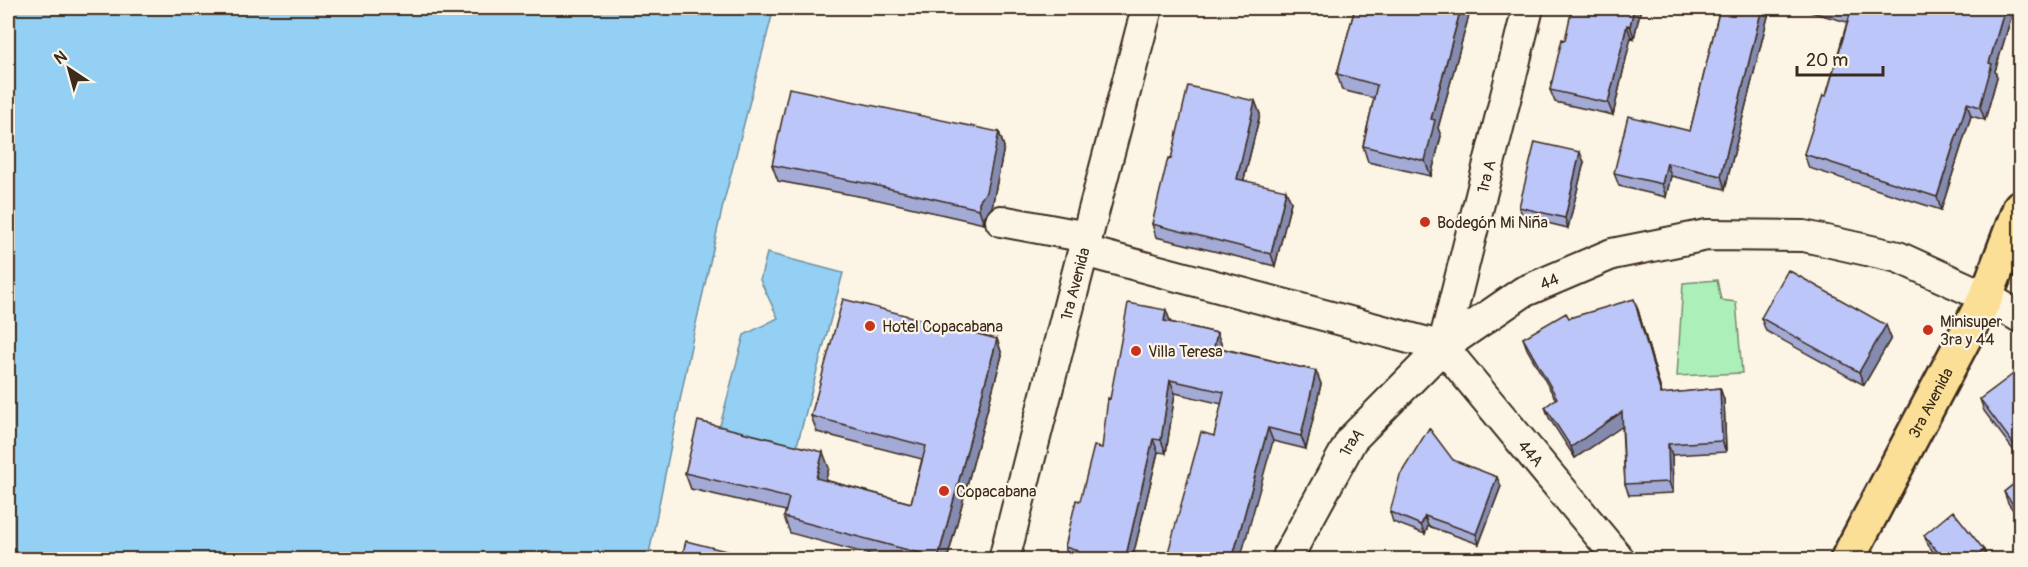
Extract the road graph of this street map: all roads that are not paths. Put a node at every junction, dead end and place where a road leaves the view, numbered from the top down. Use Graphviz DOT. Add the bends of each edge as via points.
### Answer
graph roads {
  1 [pos="1147,8"];
  2 [pos="1528,8"];
  3 [pos="2020,207"];
  4 [pos="1001,221"];
  5 [pos="1085,244"];
  6 [pos="1986,297"];
  7 [pos="2020,317"];
  8 [pos="1443,347"];
  9 [pos="1004,560"];
  10 [pos="1288,560"];
  11 [pos="1620,560"];
  12 [pos="1847,560"];
  1 -- 5 [label="street, 1ra Avenida"];
  2 -- 8 [label="street, 1ra A"];
  3 -- 6 [label="main road, 3ra Avenida"];
  4 -- 5 [label="street"];
  5 -- 8 [label="street"];
  5 -- 9 [label="street, 1ra Avenida"];
  6 -- 7 [label="street, 44"];
  6 -- 8 [label="street, 44" via="1898,257 1804,236 1707,235 1612,254 1523,292"];
  6 -- 12 [label="main road, 3ra Avenida"];
  8 -- 10 [label="street, 1raA" via="1352,439"];
  8 -- 11 [label="street, 44A"];
}
